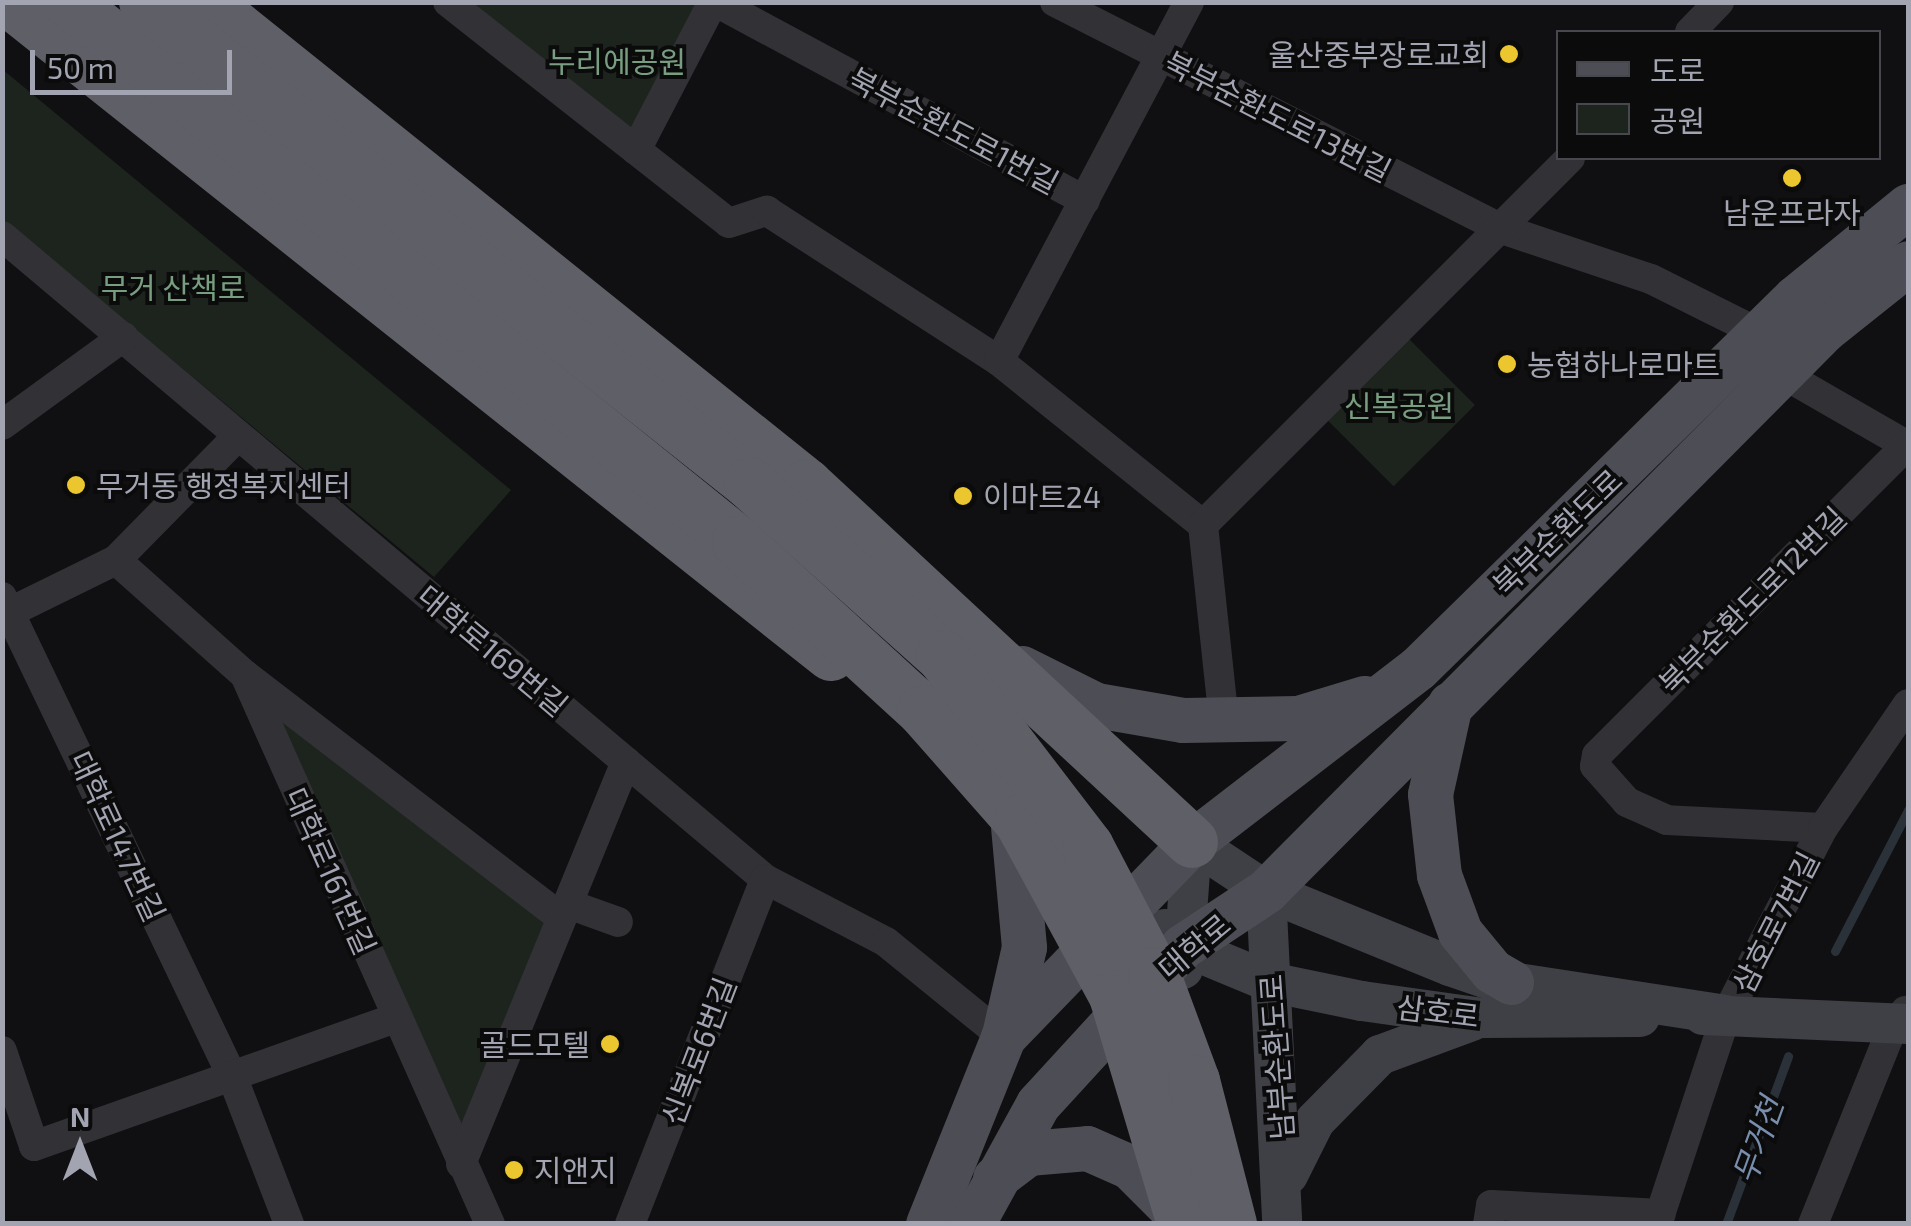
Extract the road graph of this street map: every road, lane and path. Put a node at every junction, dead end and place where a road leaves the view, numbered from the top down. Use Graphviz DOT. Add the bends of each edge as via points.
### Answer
graph roads {
  1 [pos="10,2"];
  2 [pos="69,2"];
  3 [pos="145,2"];
  4 [pos="206,2"];
  5 [pos="448,2"];
  6 [pos="715,2"];
  7 [pos="1055,2"];
  8 [pos="1189,2"];
  9 [pos="1719,2"];
  10 [pos="1692,30"];
  11 [pos="1161,58"];
  12 [pos="636,150"];
  13 [pos="1568,160"];
  14 [pos="1085,201"];
  15 [pos="1908,206"];
  16 [pos="1502,228"];
  17 [pos="2,236"];
  18 [pos="1908,263"];
  19 [pos="1759,334"];
  20 [pos="123,336"];
  21 [pos="1000,360"];
  22 [pos="1781,373"];
  23 [pos="2,425"];
  24 [pos="238,436"];
  25 [pos="1908,445"];
  26 [pos="1203,525"];
  27 [pos="116,560"];
  28 [pos="5,608"];
  29 [pos="977,640"];
  30 [pos="245,675"];
  31 [pos="1390,690"];
  32 [pos="1452,698"];
  33 [pos="1908,704"];
  34 [pos="1224,722"];
  35 [pos="1597,755"];
  36 [pos="626,762"];
  37 [pos="1014,826"];
  38 [pos="1823,828"];
  39 [pos="1192,842"];
  40 [pos="765,879"];
  41 [pos="1266,891"];
  42 [pos="1134,902"];
  43 [pos="565,912"];
  44 [pos="618,922"];
  45 [pos="1184,946"];
  46 [pos="1270,982"];
  47 [pos="1512,982"];
  48 [pos="1726,1015"];
  49 [pos="396,1018"];
  50 [pos="1484,1018"];
  51 [pos="1898,1019"];
  52 [pos="1003,1037"];
  53 [pos="2,1052"];
  54 [pos="232,1076"];
  55 [pos="461,1164"];
  56 [pos="994,1180"];
  57 [pos="1282,1211"];
  58 [pos="1659,1218"];
  59 [pos="1177,1219"];
  60 [pos="1813,1223"];
  61 [pos="289,1224"];
  62 [pos="490,1224"];
  63 [pos="630,1224"];
  64 [pos="928,1224"];
  65 [pos="972,1224"];
  66 [pos="1232,1224"];
  67 [pos="1488,1224"];
  68 [pos="1841,1224"];
  1 -- 37 [label="highway" via="846,668"];
  2 -- 59 [label="highway, bridge" via="738,542 922,711 1020,821 1115,996"];
  3 -- 66 [label="highway, bridge" via="750,484 942,656 1088,848 1154,973 1194,1081"];
  4 -- 29 [label="highway" via="807,485"];
  5 -- 12 [label="street"];
  6 -- 12 [label="street"];
  6 -- 14 [label="street, 북부순환도로1번길"];
  7 -- 11 [label="street, 북부순환도로13번길"];
  8 -- 11 [label="street"];
  9 -- 10 [label="street"];
  11 -- 14 [label="street"];
  11 -- 16 [label="street, 북부순환도로13번길"];
  12 -- 21 [label="street" via="728,223 768,211"];
  13 -- 16 [label="street"];
  14 -- 21 [label="street, 북부순환도로1번길"];
  15 -- 19 [label="main road, 북부순환도로"];
  16 -- 19 [label="street, 북부순환도로13번길" via="1651,279"];
  16 -- 26 [label="street"];
  17 -- 20 [label="street, 대학로169번길"];
  18 -- 22 [label="main road, 북부순환도로"];
  19 -- 31 [label="main road, 북부순환도로"];
  20 -- 23 [label="street"];
  20 -- 24 [label="street, 대학로169번길"];
  21 -- 26 [label="street"];
  22 -- 25 [label="street, 북부순환도로12번길"];
  22 -- 32 [label="main road, 북부순환도로"];
  24 -- 27 [label="street"];
  24 -- 36 [label="street, 대학로169번길"];
  25 -- 35 [label="street, 북부순환도로12번길"];
  26 -- 34 [label="street"];
  27 -- 28 [label="street"];
  27 -- 30 [label="street, 대학로161번길"];
  28 -- 54 [label="street, 대학로147번길"];
  29 -- 34 [label="main road" via="1096,705"];
  29 -- 39 [label="highway"];
  30 -- 43 [label="street"];
  30 -- 49 [label="street, 대학로161번길"];
  31 -- 34 [label="main road" via="1298,718"];
  31 -- 39 [label="main road, 북부순환도로"];
  32 -- 41 [label="main road, 대학로"];
  32 -- 47 [label="main road" via="1433,760 1439,875 1460,932 1492,971"];
  33 -- 38 [label="street, 삼호로7번길"];
  35 -- 38 [label="street, 삼호로7번길" via="1595,766 1627,802 1667,820"];
  36 -- 40 [label="street, 대학로169번길"];
  36 -- 43 [label="street"];
  37 -- 42 [label="highway"];
  37 -- 52 [label="main road" via="1024,947"];
  38 -- 48 [label="street, 삼호로7번길"];
  39 -- 41 [label="main road, 삼호로"];
  39 -- 42 [label="main road"];
  39 -- 45 [label="main road"];
  40 -- 52 [label="street, 대학로169번길" via="886,942"];
  40 -- 63 [label="street, 신복로6번길"];
  41 -- 45 [label="main road, 대학로"];
  41 -- 46 [label="main road, 남부순환도로"];
  41 -- 47 [label="main road, 삼호로" via="1450,966"];
  42 -- 45 [label="main road, 삼호로"];
  42 -- 52 [label="main road"];
  43 -- 44 [label="street"];
  43 -- 55 [label="street"];
  45 -- 46 [label="main road, 삼호로"];
  45 -- 56 [label="main road, 대학로" via="1038,1104"];
  45 -- 59 [label="main road"];
  46 -- 50 [label="main road, 삼호로"];
  46 -- 57 [label="main road, 남부순환도로"];
  47 -- 48 [label="main road, 삼호로"];
  48 -- 50 [label="main road, 삼호로"];
  48 -- 51 [label="main road, 삼호로"];
  48 -- 58 [label="street, 삼호로7번길"];
  49 -- 54 [label="street"];
  49 -- 55 [label="street, 대학로161번길"];
  50 -- 57 [label="main road" via="1380,1055 1352,1079 1300,1143"];
  51 -- 60 [label="street"];
  52 -- 64 [label="main road"];
  53 -- 54 [label="street" via="34,1146"];
  54 -- 61 [label="street, 대학로147번길"];
  55 -- 62 [label="street, 대학로161번길"];
  56 -- 59 [label="main road" via="1028,1153 1087,1148 1130,1166"];
  56 -- 65 [label="main road, 대학로"];
  58 -- 67 [label="street" via="1491,1206"];
  60 -- 68 [label="street"];
}
